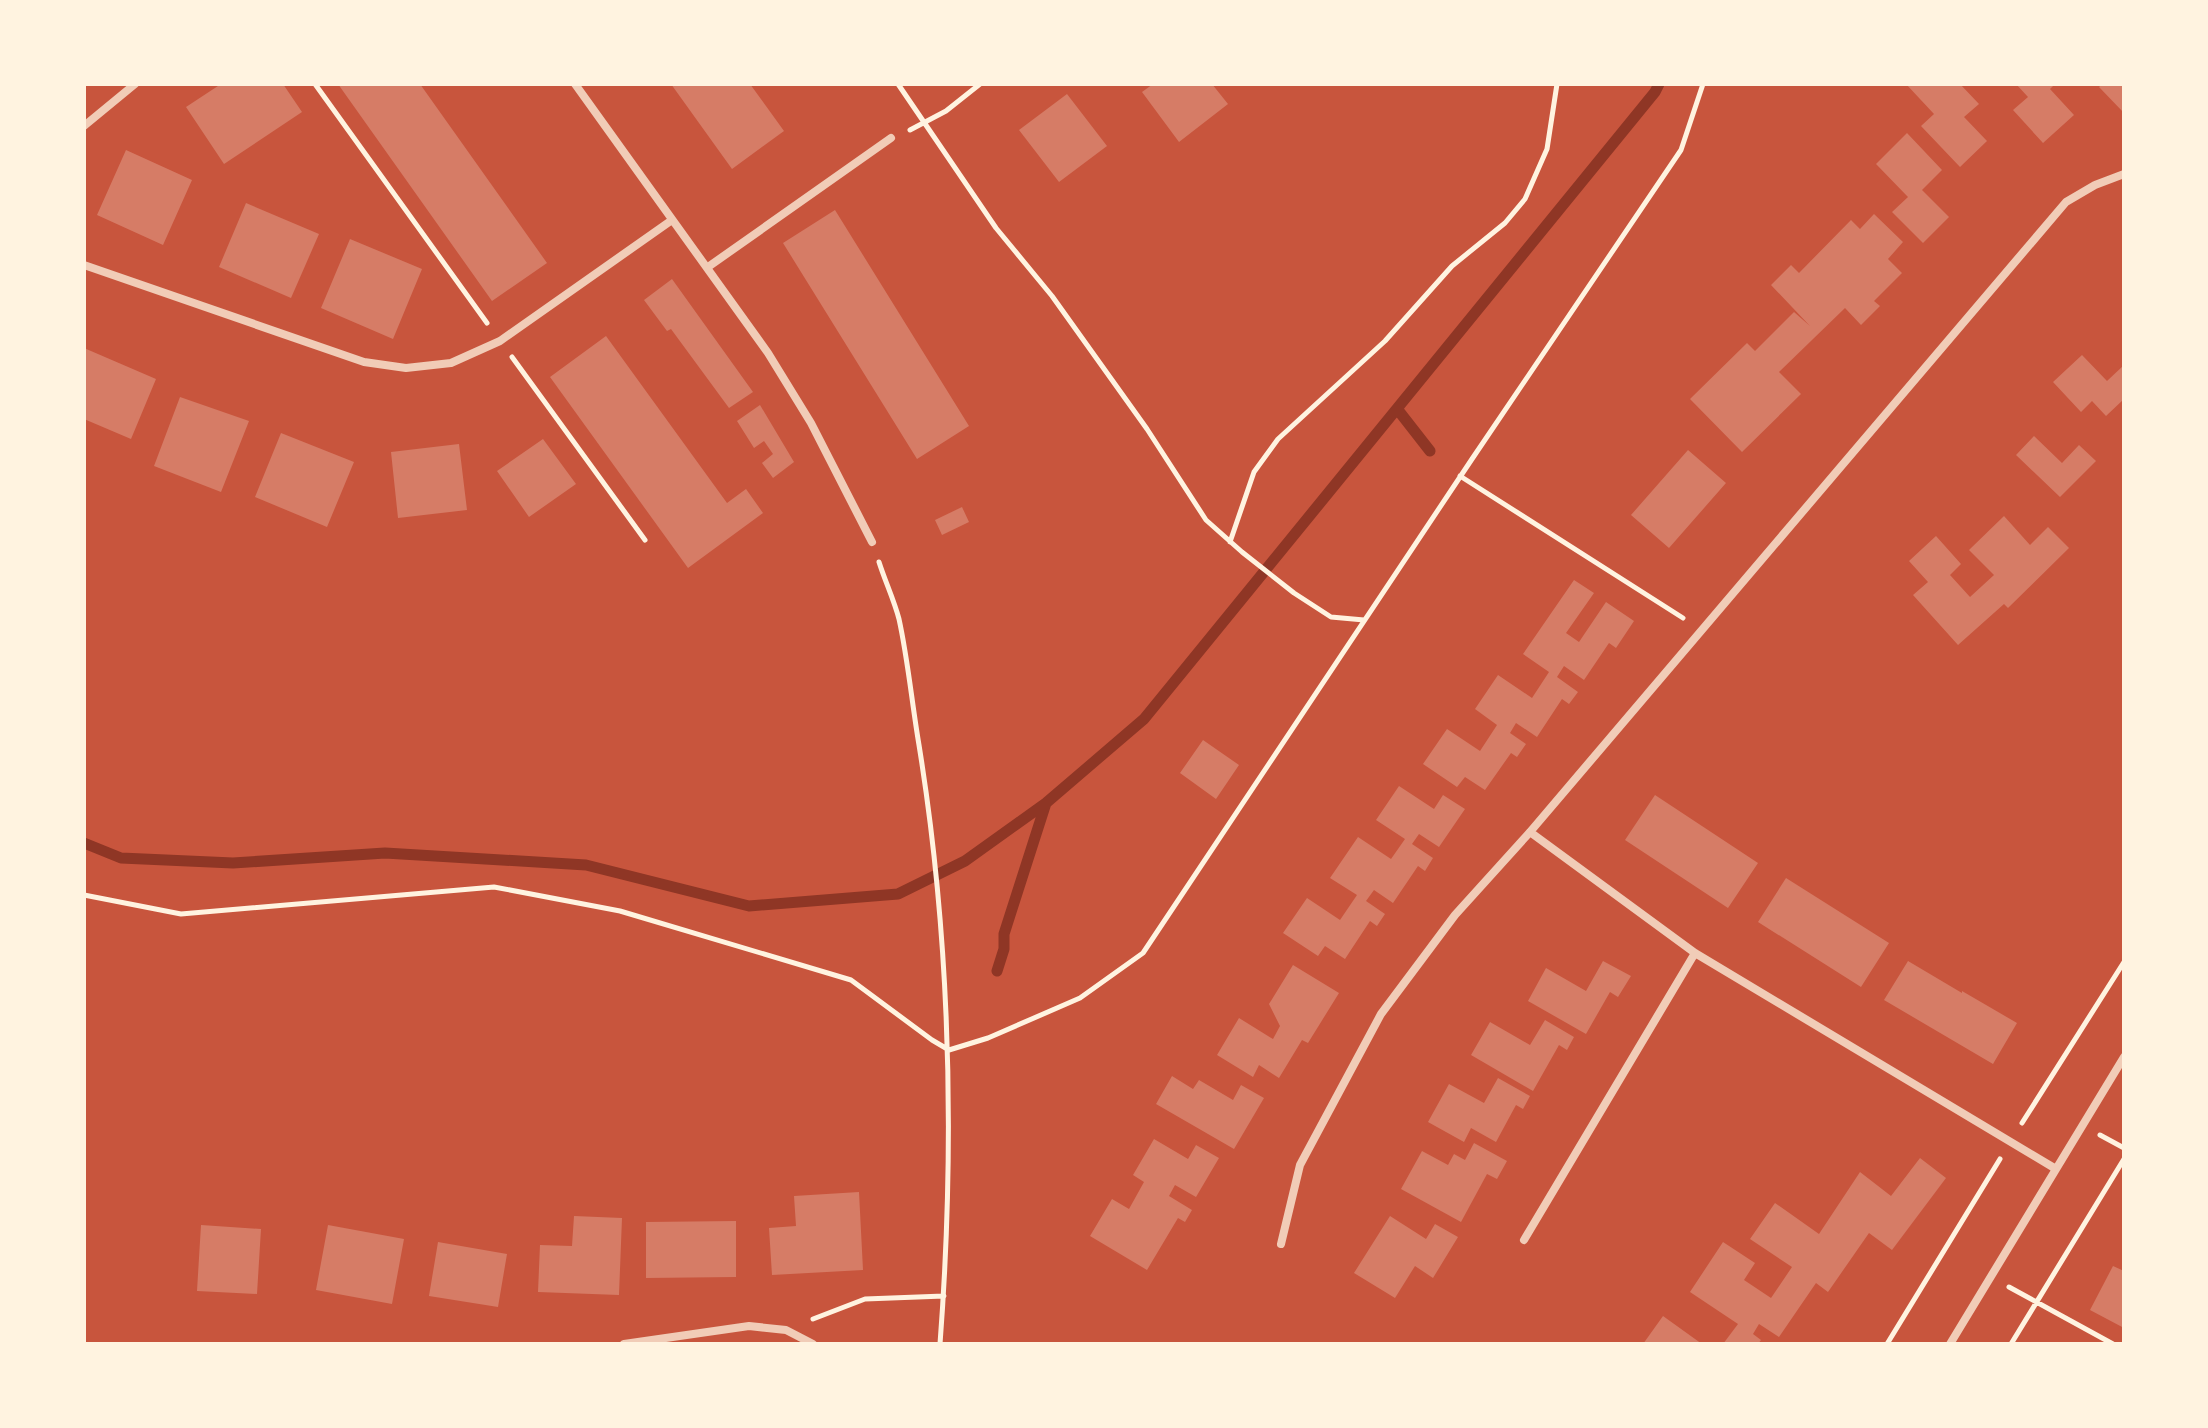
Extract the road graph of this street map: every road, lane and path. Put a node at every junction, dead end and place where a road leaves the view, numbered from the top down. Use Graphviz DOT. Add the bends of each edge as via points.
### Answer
graph roads {
  1 [pos="135,84"];
  2 [pos="315,84"];
  3 [pos="575,84"];
  4 [pos="898,84"];
  5 [pos="980,84"];
  6 [pos="1557,84"];
  7 [pos="1703,84"];
  8 [pos="925,122"];
  9 [pos="84,126"];
  10 [pos="891,138"];
  11 [pos="2124,174"];
  12 [pos="672,220"];
  13 [pos="84,265"];
  14 [pos="708,267"];
  15 [pos="500,341"];
  16 [pos="1460,476"];
  17 [pos="645,540"];
  18 [pos="872,542"];
  19 [pos="1230,542"];
  20 [pos="1364,620"];
  21 [pos="1701,629"];
  22 [pos="1530,832"];
  23 [pos="84,895"];
  24 [pos="1695,953"];
  25 [pos="949,1050"];
  26 [pos="2124,1057"];
  27 [pos="2124,1159"];
  28 [pos="2056,1169"];
  29 [pos="1524,1240"];
  30 [pos="1281,1244"];
  31 [pos="1991,1277"];
  32 [pos="944,1296"];
  33 [pos="2036,1302"];
  34 [pos="786,1330"];
  35 [pos="624,1344"];
  36 [pos="813,1344"];
  37 [pos="940,1344"];
  38 [pos="1950,1344"];
  39 [pos="2011,1344"];
  40 [pos="2113,1344"];
  1 -- 9 [label="street"];
  2 -- 15 [label="path"];
  3 -- 12 [label="street"];
  4 -- 8 [label="path"];
  5 -- 8 [label="path"];
  6 -- 19 [label="path" via="1547,149 1525,199 1505,223 1452,266 1385,341 1278,439 1254,472"];
  7 -- 16 [label="path" via="1681,150"];
  8 -- 10 [label="path"];
  8 -- 19 [label="path" via="996,228 1147,429 1206,520"];
  10 -- 14 [label="street"];
  11 -- 21 [label="street" via="2066,202"];
  12 -- 14 [label="street"];
  12 -- 15 [label="street"];
  13 -- 15 [label="street" via="364,362 406,368 451,363"];
  14 -- 18 [label="street" via="811,423"];
  15 -- 17 [label="path"];
  16 -- 20 [label="path"];
  16 -- 21 [label="path"];
  18 -- 25 [label="path" via="899,618 928,803"];
  19 -- 20 [label="path" via="1331,617"];
  20 -- 25 [label="path" via="1143,953 1080,998"];
  21 -- 22 [label="street"];
  22 -- 24 [label="street"];
  22 -- 30 [label="street" via="1455,915 1381,1014 1300,1165"];
  23 -- 25 [label="path" via="181,914 494,887 620,911 851,980"];
  24 -- 28 [label="street"];
  24 -- 29 [label="street"];
  25 -- 32 [label="path"];
  26 -- 28 [label="street"];
  27 -- 33 [label="path"];
  28 -- 31 [label="street"];
  31 -- 33 [label="path"];
  31 -- 38 [label="street"];
  32 -- 34 [label="path" via="865,1299"];
  32 -- 37 [label="path"];
  33 -- 39 [label="path"];
  33 -- 40 [label="path"];
  34 -- 35 [label="street" via="749,1326"];
  34 -- 36 [label="street"];
}
